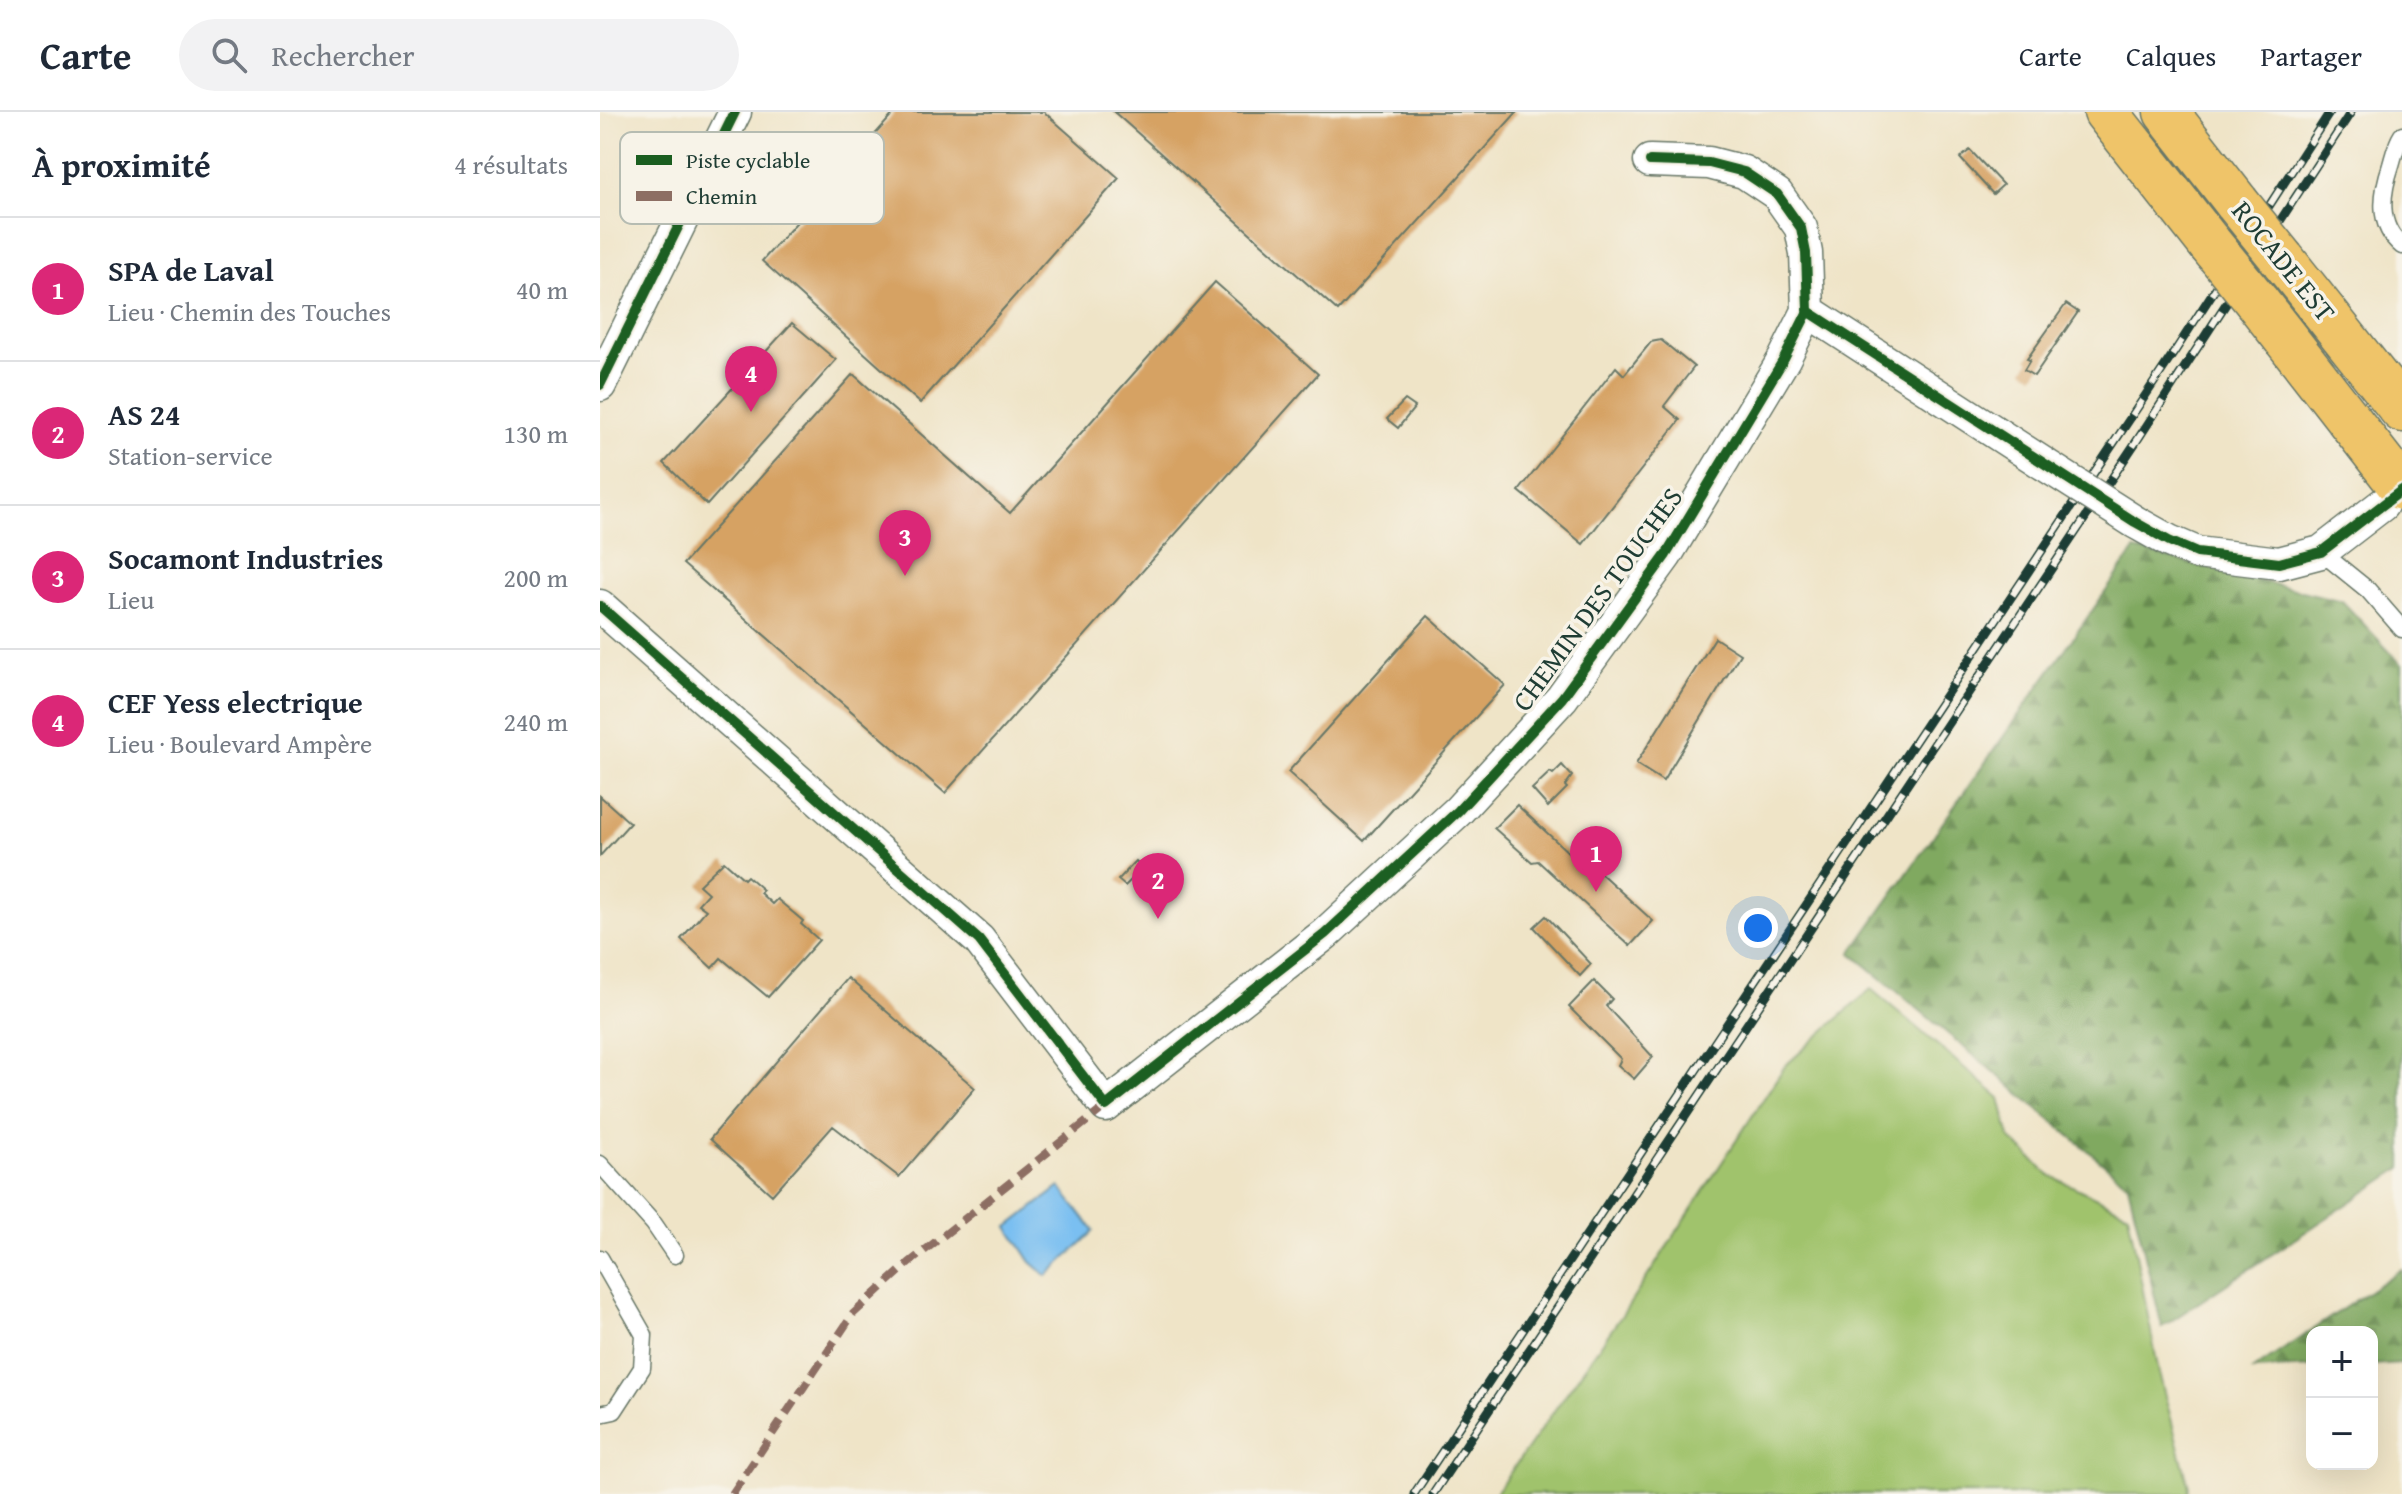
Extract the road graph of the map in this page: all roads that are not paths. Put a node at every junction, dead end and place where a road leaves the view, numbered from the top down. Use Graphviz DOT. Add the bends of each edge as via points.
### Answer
graph roads {
  1 [pos="735,112"];
  2 [pos="2106,112"];
  3 [pos="2166,112"];
  4 [pos="725,132"];
  5 [pos="2402,135"];
  6 [pos="1650,161"];
  7 [pos="680,224"];
  8 [pos="2402,246"];
  9 [pos="1808,311"];
  10 [pos="600,385"];
  11 [pos="2402,410"];
  12 [pos="2392,497"];
  13 [pos="2321,552"];
  14 [pos="600,606"];
  15 [pos="2402,629"];
  16 [pos="600,1164"];
  17 [pos="675,1255"];
  18 [pos="600,1258"];
  19 [pos="600,1414"];
  1 -- 4 [label="street"];
  2 -- 12 [label="main road, ROCADE EST, bridge" via="2257,302"];
  3 -- 11 [label="main road, ROCADE EST, bridge"];
  5 -- 8 [label="lane" via="2383,188 2383,215"];
  6 -- 9 [label="street, CHEMIN DES TOUCHES" via="1709,163 1744,172 1777,194 1801,228"];
  7 -- 10 [label="street"];
  9 -- 13 [label="street, bridge" via="2169,541 2197,553 2279,563"];
  9 -- 14 [label="street, CHEMIN DES TOUCHES" via="1666,555 1562,698 1458,811 1325,934 1106,1106 979,940"];
  12 -- 13 [label="street"];
  13 -- 15 [label="lane" via="2368,590"];
  16 -- 17 [label="lane"];
  18 -- 19 [label="lane" via="644,1335 642,1368 614,1411"];
}
